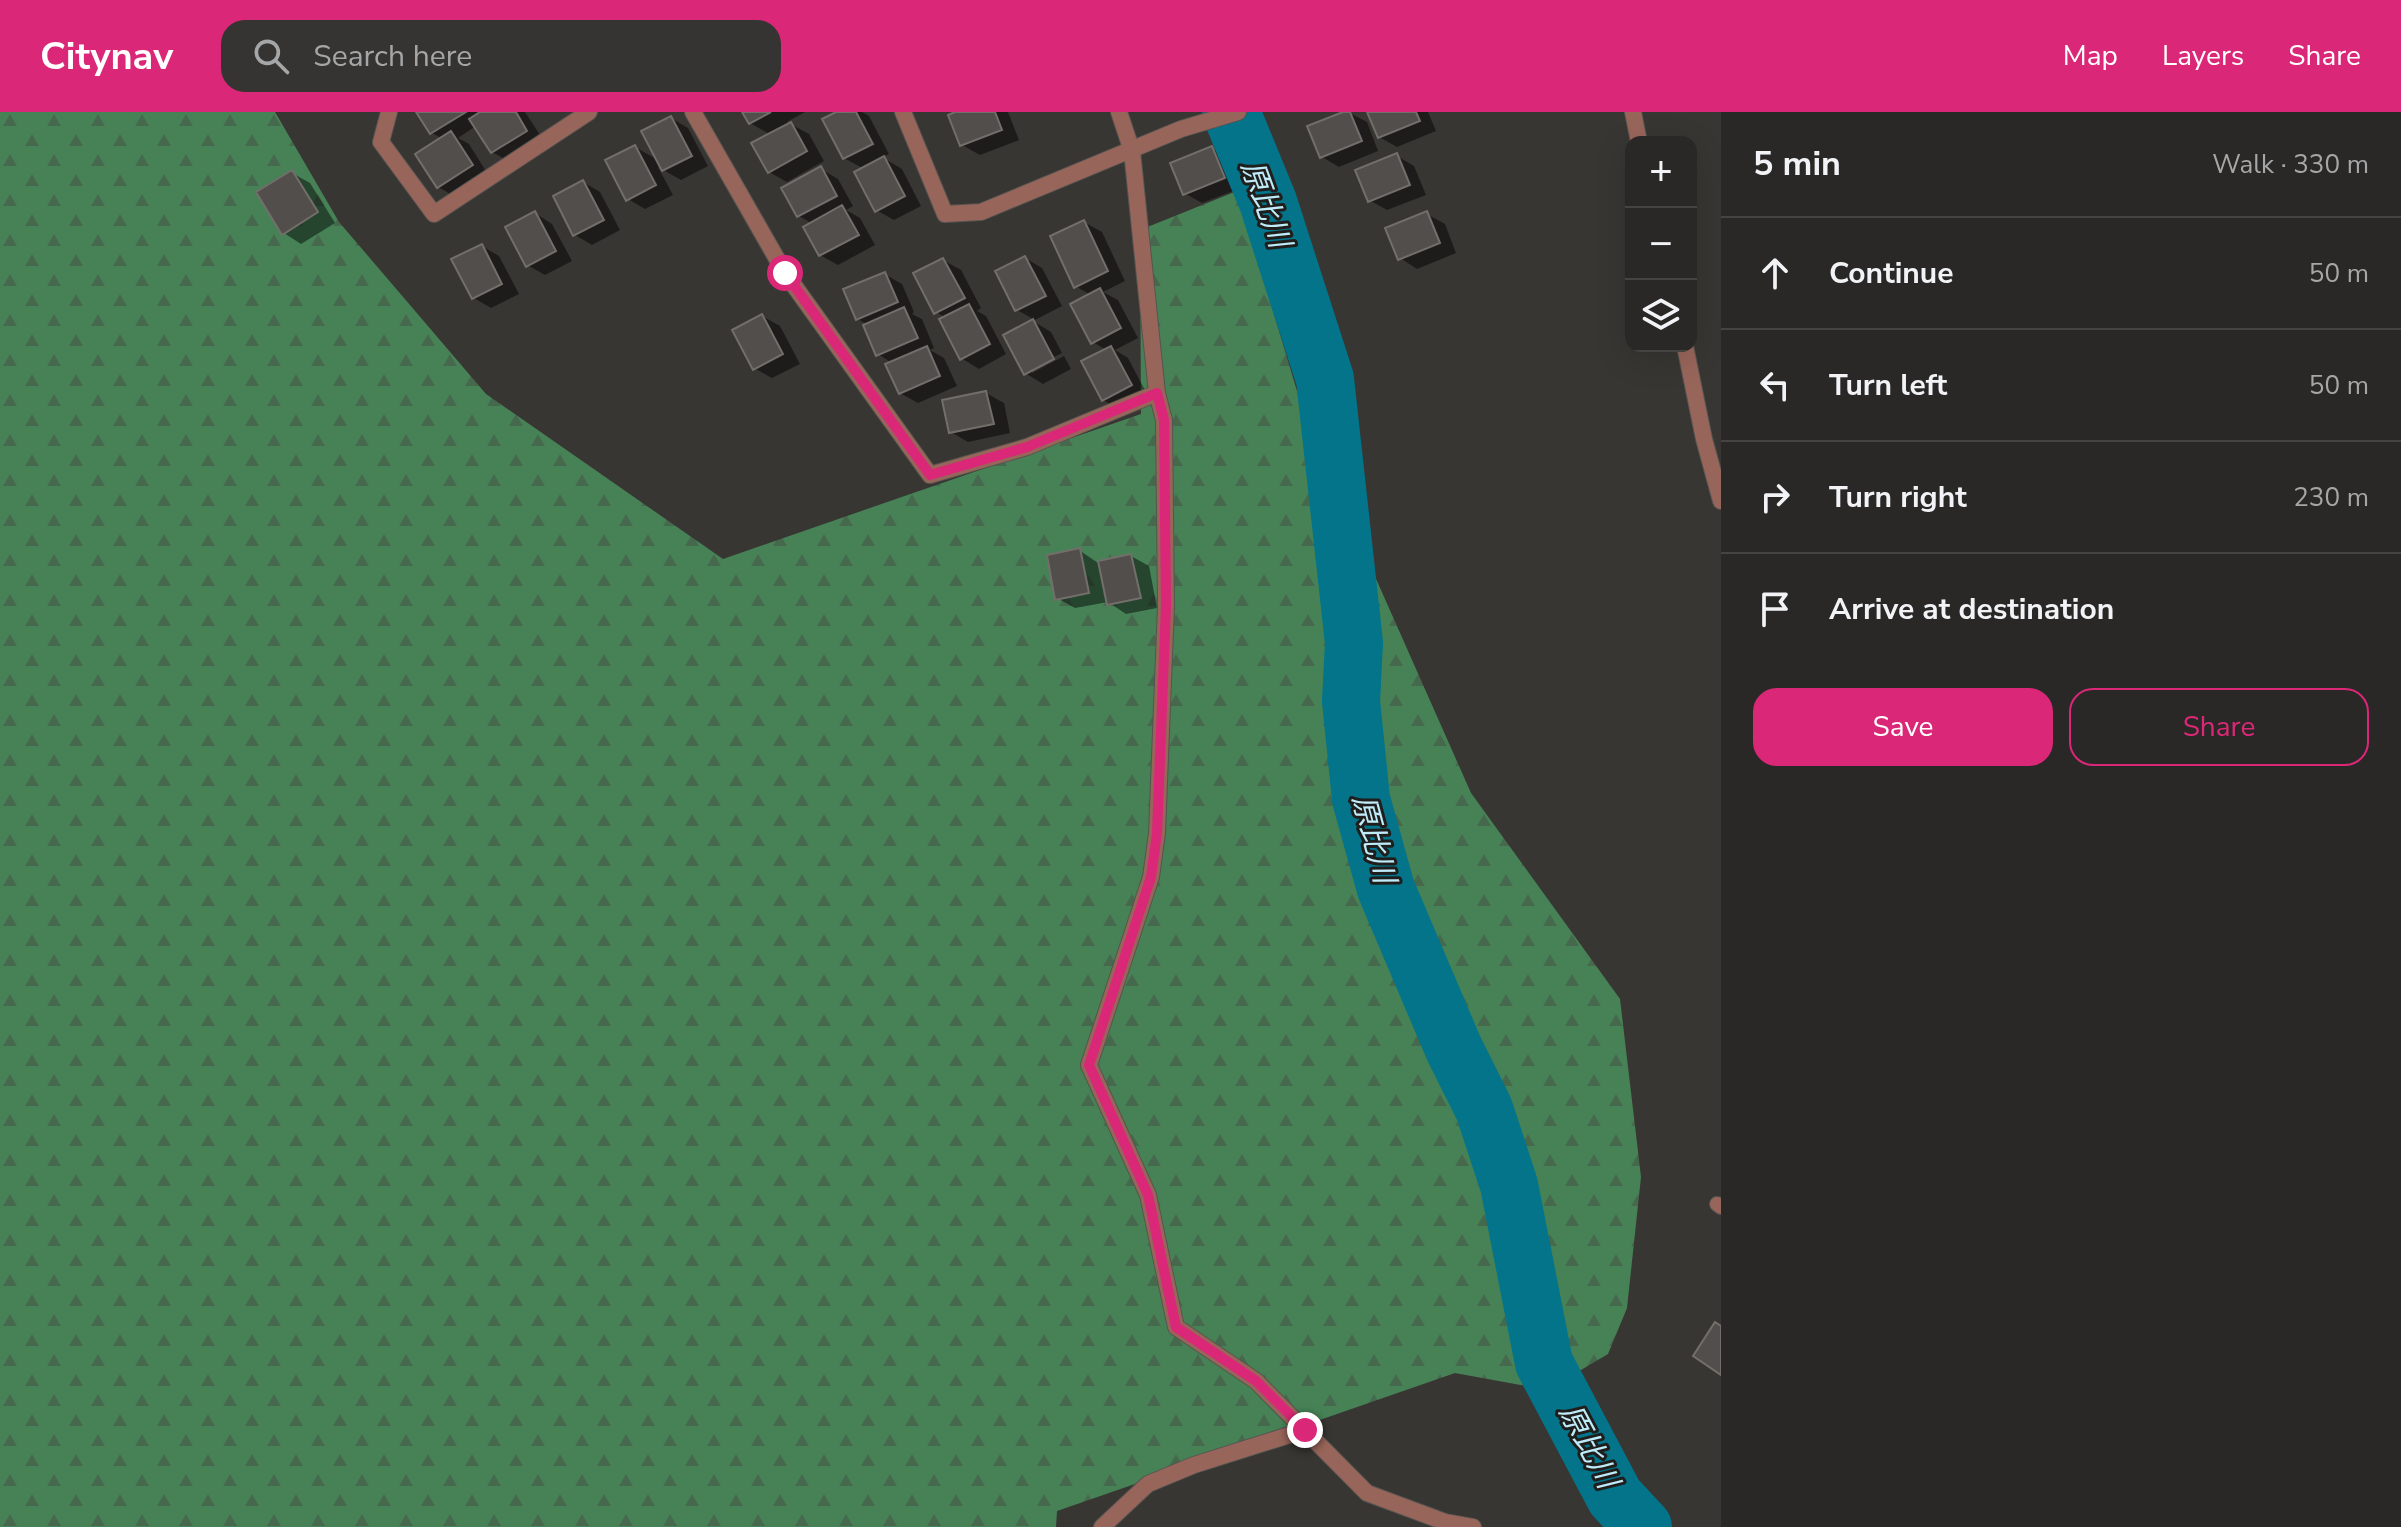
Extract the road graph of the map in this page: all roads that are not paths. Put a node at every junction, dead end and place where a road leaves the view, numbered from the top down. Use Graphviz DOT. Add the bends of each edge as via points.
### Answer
graph roads {
  1 [pos="389,112"];
  2 [pos="589,112"];
  3 [pos="693,112"];
  4 [pos="903,112"];
  5 [pos="1119,112"];
  6 [pos="1238,112"];
  7 [pos="1633,112"];
  8 [pos="1638,136"];
  9 [pos="1132,151"];
  10 [pos="1686,352"];
  11 [pos="1157,393"];
  12 [pos="1721,501"];
  13 [pos="1305,1430"];
  14 [pos="1102,1527"];
  15 [pos="1473,1527"];
  1 -- 2 [label="street" via="381,142 434,214"];
  3 -- 11 [label="street" via="785,273 930,475 1027,447"];
  4 -- 9 [label="street" via="945,214 981,212"];
  5 -- 9 [label="street"];
  6 -- 9 [label="street"];
  7 -- 8 [label="street"];
  9 -- 11 [label="street"];
  10 -- 12 [label="street"];
  11 -- 13 [label="street" via="1164,420 1166,606 1157,833 1151,877 1089,1065 1148,1195 1176,1327 1256,1381"];
  13 -- 14 [label="street" via="1148,1484"];
  13 -- 15 [label="street" via="1367,1493"];
}
